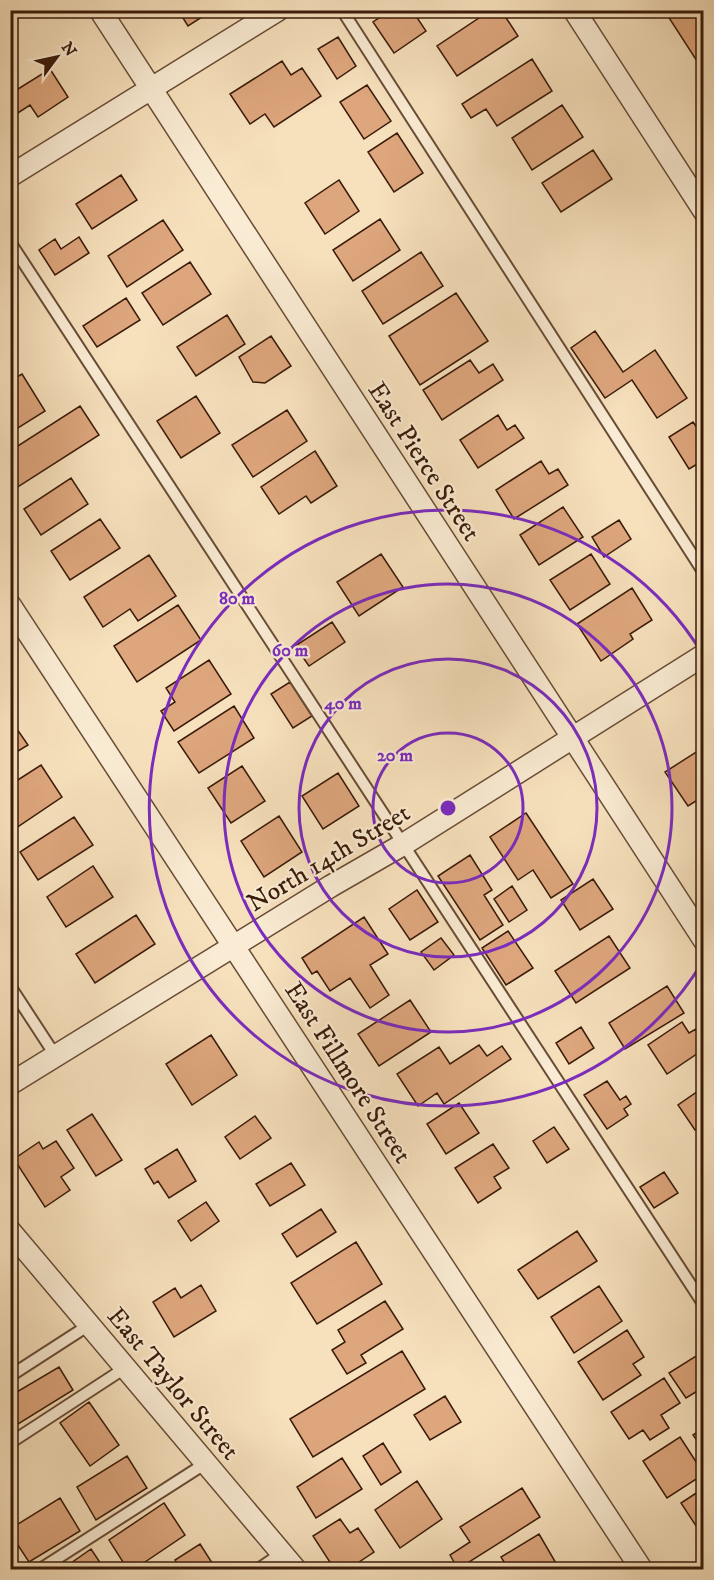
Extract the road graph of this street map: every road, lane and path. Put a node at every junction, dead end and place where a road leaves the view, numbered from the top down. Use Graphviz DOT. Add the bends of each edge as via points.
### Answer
graph roads {
  1 [pos="100,10"];
  2 [pos="278,10"];
  3 [pos="342,10"];
  4 [pos="574,10"];
  5 [pos="151,89"];
  6 [pos="10,176"];
  7 [pos="704,211"];
  8 [pos="10,242"];
  9 [pos="704,573"];
  10 [pos="10,605"];
  11 [pos="704,656"];
  12 [pos="572,737"];
  13 [pos="404,844"];
  14 [pos="704,940"];
  15 [pos="233,945"];
  16 [pos="10,986"];
  17 [pos="55,1054"];
  18 [pos="10,1084"];
  19 [pos="10,1231"];
  20 [pos="704,1305"];
  21 [pos="89,1325"];
  22 [pos="125,1368"];
  23 [pos="10,1376"];
  24 [pos="10,1443"];
  25 [pos="206,1463"];
  26 [pos="282,1553"];
  27 [pos="39,1569"];
  28 [pos="257,1569"];
  29 [pos="296,1569"];
  30 [pos="642,1569"];
  1 -- 5 [label="street, East Pierce Street"];
  2 -- 5 [label="street"];
  3 -- 9 [label="lane"];
  4 -- 7 [label="street"];
  5 -- 6 [label="street"];
  5 -- 12 [label="street, East Pierce Street"];
  8 -- 13 [label="lane"];
  10 -- 15 [label="street, East Fillmore Street"];
  11 -- 12 [label="street, North 14th Street"];
  12 -- 13 [label="street, North 14th Street"];
  12 -- 14 [label="street, East Pierce Street"];
  13 -- 15 [label="street, North 14th Street"];
  13 -- 20 [label="lane"];
  15 -- 17 [label="street, North 14th Street"];
  15 -- 30 [label="street, East Fillmore Street"];
  16 -- 17 [label="lane"];
  17 -- 18 [label="street, North 14th Street"];
  19 -- 21 [label="street, East Taylor Street"];
  21 -- 22 [label="street, East Taylor Street"];
  21 -- 23 [label="lane"];
  22 -- 24 [label="lane"];
  22 -- 25 [label="street, East Taylor Street"];
  25 -- 26 [label="street, East Taylor Street"];
  25 -- 27 [label="lane"];
  26 -- 28 [label="lane"];
  26 -- 29 [label="street, East Taylor Street"];
}
